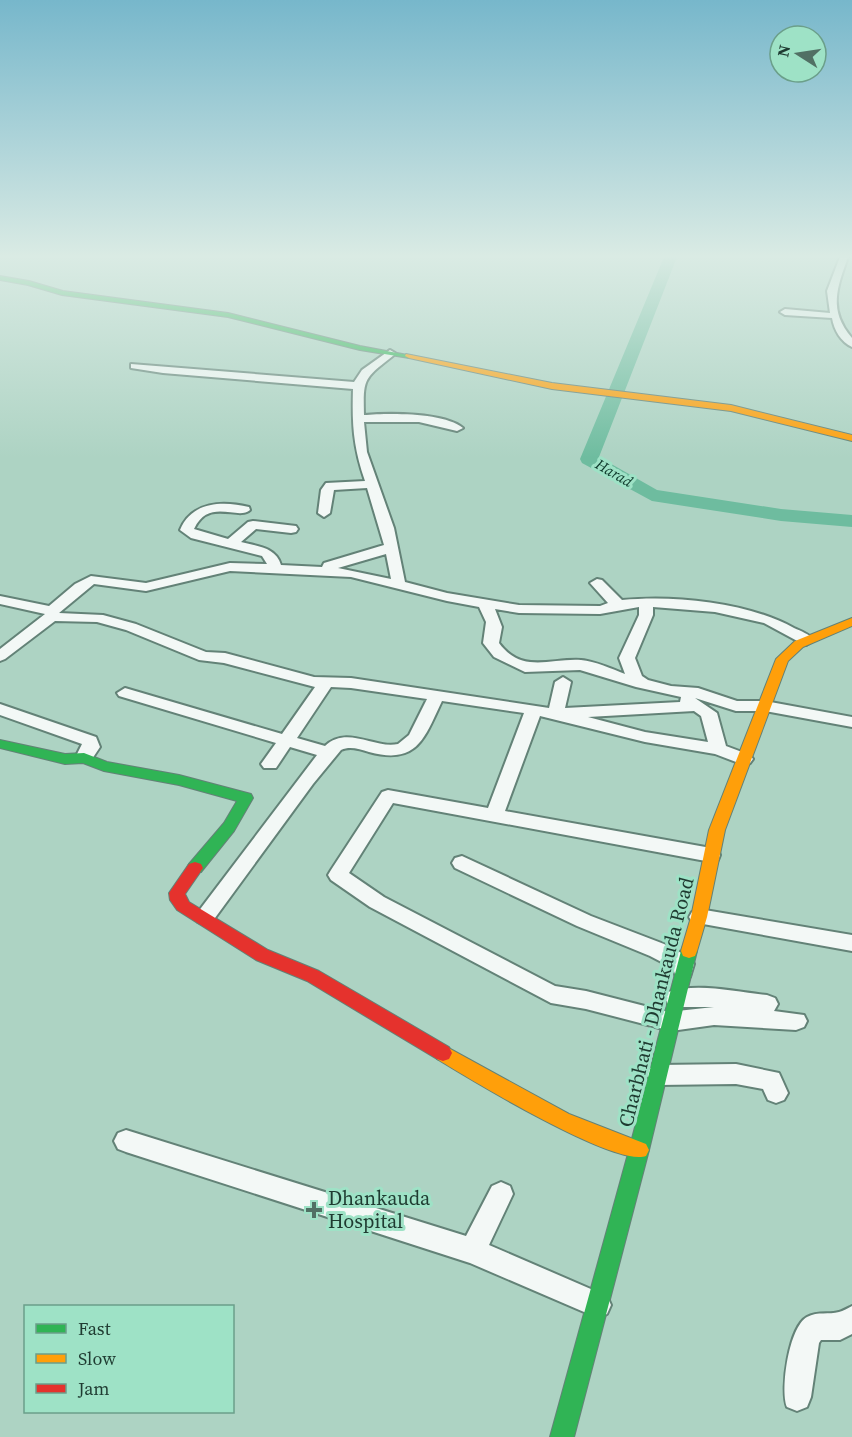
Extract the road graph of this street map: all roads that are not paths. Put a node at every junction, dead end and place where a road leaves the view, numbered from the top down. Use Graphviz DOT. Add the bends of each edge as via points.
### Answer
graph roads {
  1 [pos="267,324"];
  2 [pos="838,324"];
  3 [pos="852,344"];
  4 [pos="390,353"];
  5 [pos="135,366"];
  6 [pos="358,386"];
  7 [pos="358,419"];
  8 [pos="457,428"];
  9 [pos="852,438"];
  10 [pos="371,484"];
  11 [pos="244,510"];
  12 [pos="324,513"];
  13 [pos="291,529"];
  14 [pos="232,543"];
  15 [pos="391,547"];
  16 [pos="276,570"];
  17 [pos="313,570"];
  18 [pos="597,584"];
  19 [pos="399,585"];
  20 [pos="0,600"];
  21 [pos="646,602"];
  22 [pos="484,604"];
  23 [pos="618,605"];
  24 [pos="52,614"];
  25 [pos="852,622"];
  26 [pos="806,640"];
  27 [pos="3,652"];
  28 [pos="563,682"];
  29 [pos="325,684"];
  30 [pos="648,685"];
  31 [pos="125,693"];
  32 [pos="436,697"];
  33 [pos="724,702"];
  34 [pos="765,706"];
  35 [pos="702,708"];
  36 [pos="0,709"];
  37 [pos="534,709"];
  38 [pos="556,714"];
  39 [pos="852,722"];
  40 [pos="288,740"];
  41 [pos="0,744"];
  42 [pos="718,749"];
  43 [pos="329,753"];
  44 [pos="84,758"];
  45 [pos="744,759"];
  46 [pos="270,764"];
  47 [pos="495,814"];
  48 [pos="711,855"];
  49 [pos="462,863"];
  50 [pos="205,917"];
  51 [pos="699,917"];
  52 [pos="852,944"];
  53 [pos="679,988"];
  54 [pos="767,1004"];
  55 [pos="671,1021"];
  56 [pos="796,1021"];
  57 [pos="658,1075"];
  58 [pos="776,1093"];
  59 [pos="126,1141"];
  60 [pos="639,1150"];
  61 [pos="501,1194"];
  62 [pos="472,1251"];
  63 [pos="598,1305"];
  64 [pos="852,1320"];
  65 [pos="797,1397"];
  66 [pos="562,1437"];
  1 -- 4 [label="street"];
  2 -- 3 [label="street"];
  4 -- 6 [label="street" via="366,372"];
  4 -- 9 [label="street" via="552,386 730,408"];
  5 -- 6 [label="street"];
  6 -- 7 [label="street"];
  7 -- 8 [label="street" via="409,416"];
  7 -- 10 [label="street" via="361,452"];
  10 -- 12 [label="street" via="330,486"];
  10 -- 15 [label="street"];
  11 -- 14 [label="street" via="216,507 187,527 196,535"];
  13 -- 14 [label="street" via="254,525"];
  14 -- 16 [label="street" via="267,553"];
  15 -- 17 [label="street"];
  15 -- 19 [label="street"];
  16 -- 17 [label="street"];
  16 -- 24 [label="street" via="230,567 146,587 91,580"];
  17 -- 19 [label="street" via="351,573"];
  18 -- 23 [label="street"];
  19 -- 22 [label="street"];
  20 -- 24 [label="street"];
  21 -- 23 [label="street"];
  21 -- 26 [label="street" via="715,608 769,620"];
  21 -- 30 [label="street" via="646,615 627,658 635,678"];
  22 -- 23 [label="street" via="548,610 600,610"];
  22 -- 30 [label="street" via="496,633 491,643 511,662 531,669 581,664"];
  24 -- 27 [label="street"];
  24 -- 29 [label="street" via="98,618 204,657 225,658"];
  25 -- 26 [label="street, Charbhati - Dhankauda Road"];
  26 -- 34 [label="street, Charbhati - Dhankauda Road" via="782,659"];
  28 -- 38 [label="street"];
  29 -- 32 [label="street" via="351,683"];
  29 -- 40 [label="street"];
  30 -- 33 [label="street" via="698,693"];
  30 -- 35 [label="street"];
  31 -- 40 [label="street"];
  32 -- 37 [label="street"];
  32 -- 43 [label="street" via="414,740 406,747 378,750 342,742"];
  33 -- 34 [label="street"];
  33 -- 35 [label="street"];
  34 -- 39 [label="street"];
  34 -- 45 [label="street, Charbhati - Dhankauda Road"];
  35 -- 38 [label="street"];
  35 -- 42 [label="street" via="709,713"];
  36 -- 44 [label="street" via="90,741"];
  37 -- 38 [label="street"];
  37 -- 47 [label="street"];
  38 -- 42 [label="street" via="645,737"];
  40 -- 43 [label="street"];
  40 -- 46 [label="street"];
  41 -- 44 [label="street" via="65,759"];
  42 -- 45 [label="street"];
  43 -- 50 [label="street"];
  44 -- 50 [label="street" via="246,798 229,827 177,893 183,906"];
  45 -- 48 [label="street, Charbhati - Dhankauda Road"];
  47 -- 48 [label="street"];
  47 -- 55 [label="street" via="388,796 338,875 377,902 551,994"];
  48 -- 51 [label="street, Charbhati - Dhankauda Road"];
  49 -- 53 [label="street" via="684,964"];
  50 -- 60 [label="street" via="262,955 313,976 543,1112"];
  51 -- 52 [label="street"];
  51 -- 53 [label="street, Charbhati - Dhankauda Road"];
  53 -- 54 [label="street" via="702,998"];
  53 -- 55 [label="street, Charbhati - Dhankauda Road"];
  55 -- 56 [label="street" via="714,1016"];
  55 -- 57 [label="street, Charbhati - Dhankauda Road"];
  57 -- 58 [label="street" via="736,1074 771,1080"];
  57 -- 60 [label="street, Charbhati - Dhankauda Road"];
  59 -- 62 [label="street"];
  60 -- 63 [label="street, Charbhati - Dhankauda Road"];
  61 -- 62 [label="street"];
  62 -- 63 [label="street"];
  63 -- 66 [label="street, Charbhati - Dhankauda Road"];
  64 -- 65 [label="street" via="840,1326 815,1327 809,1333"];
}
